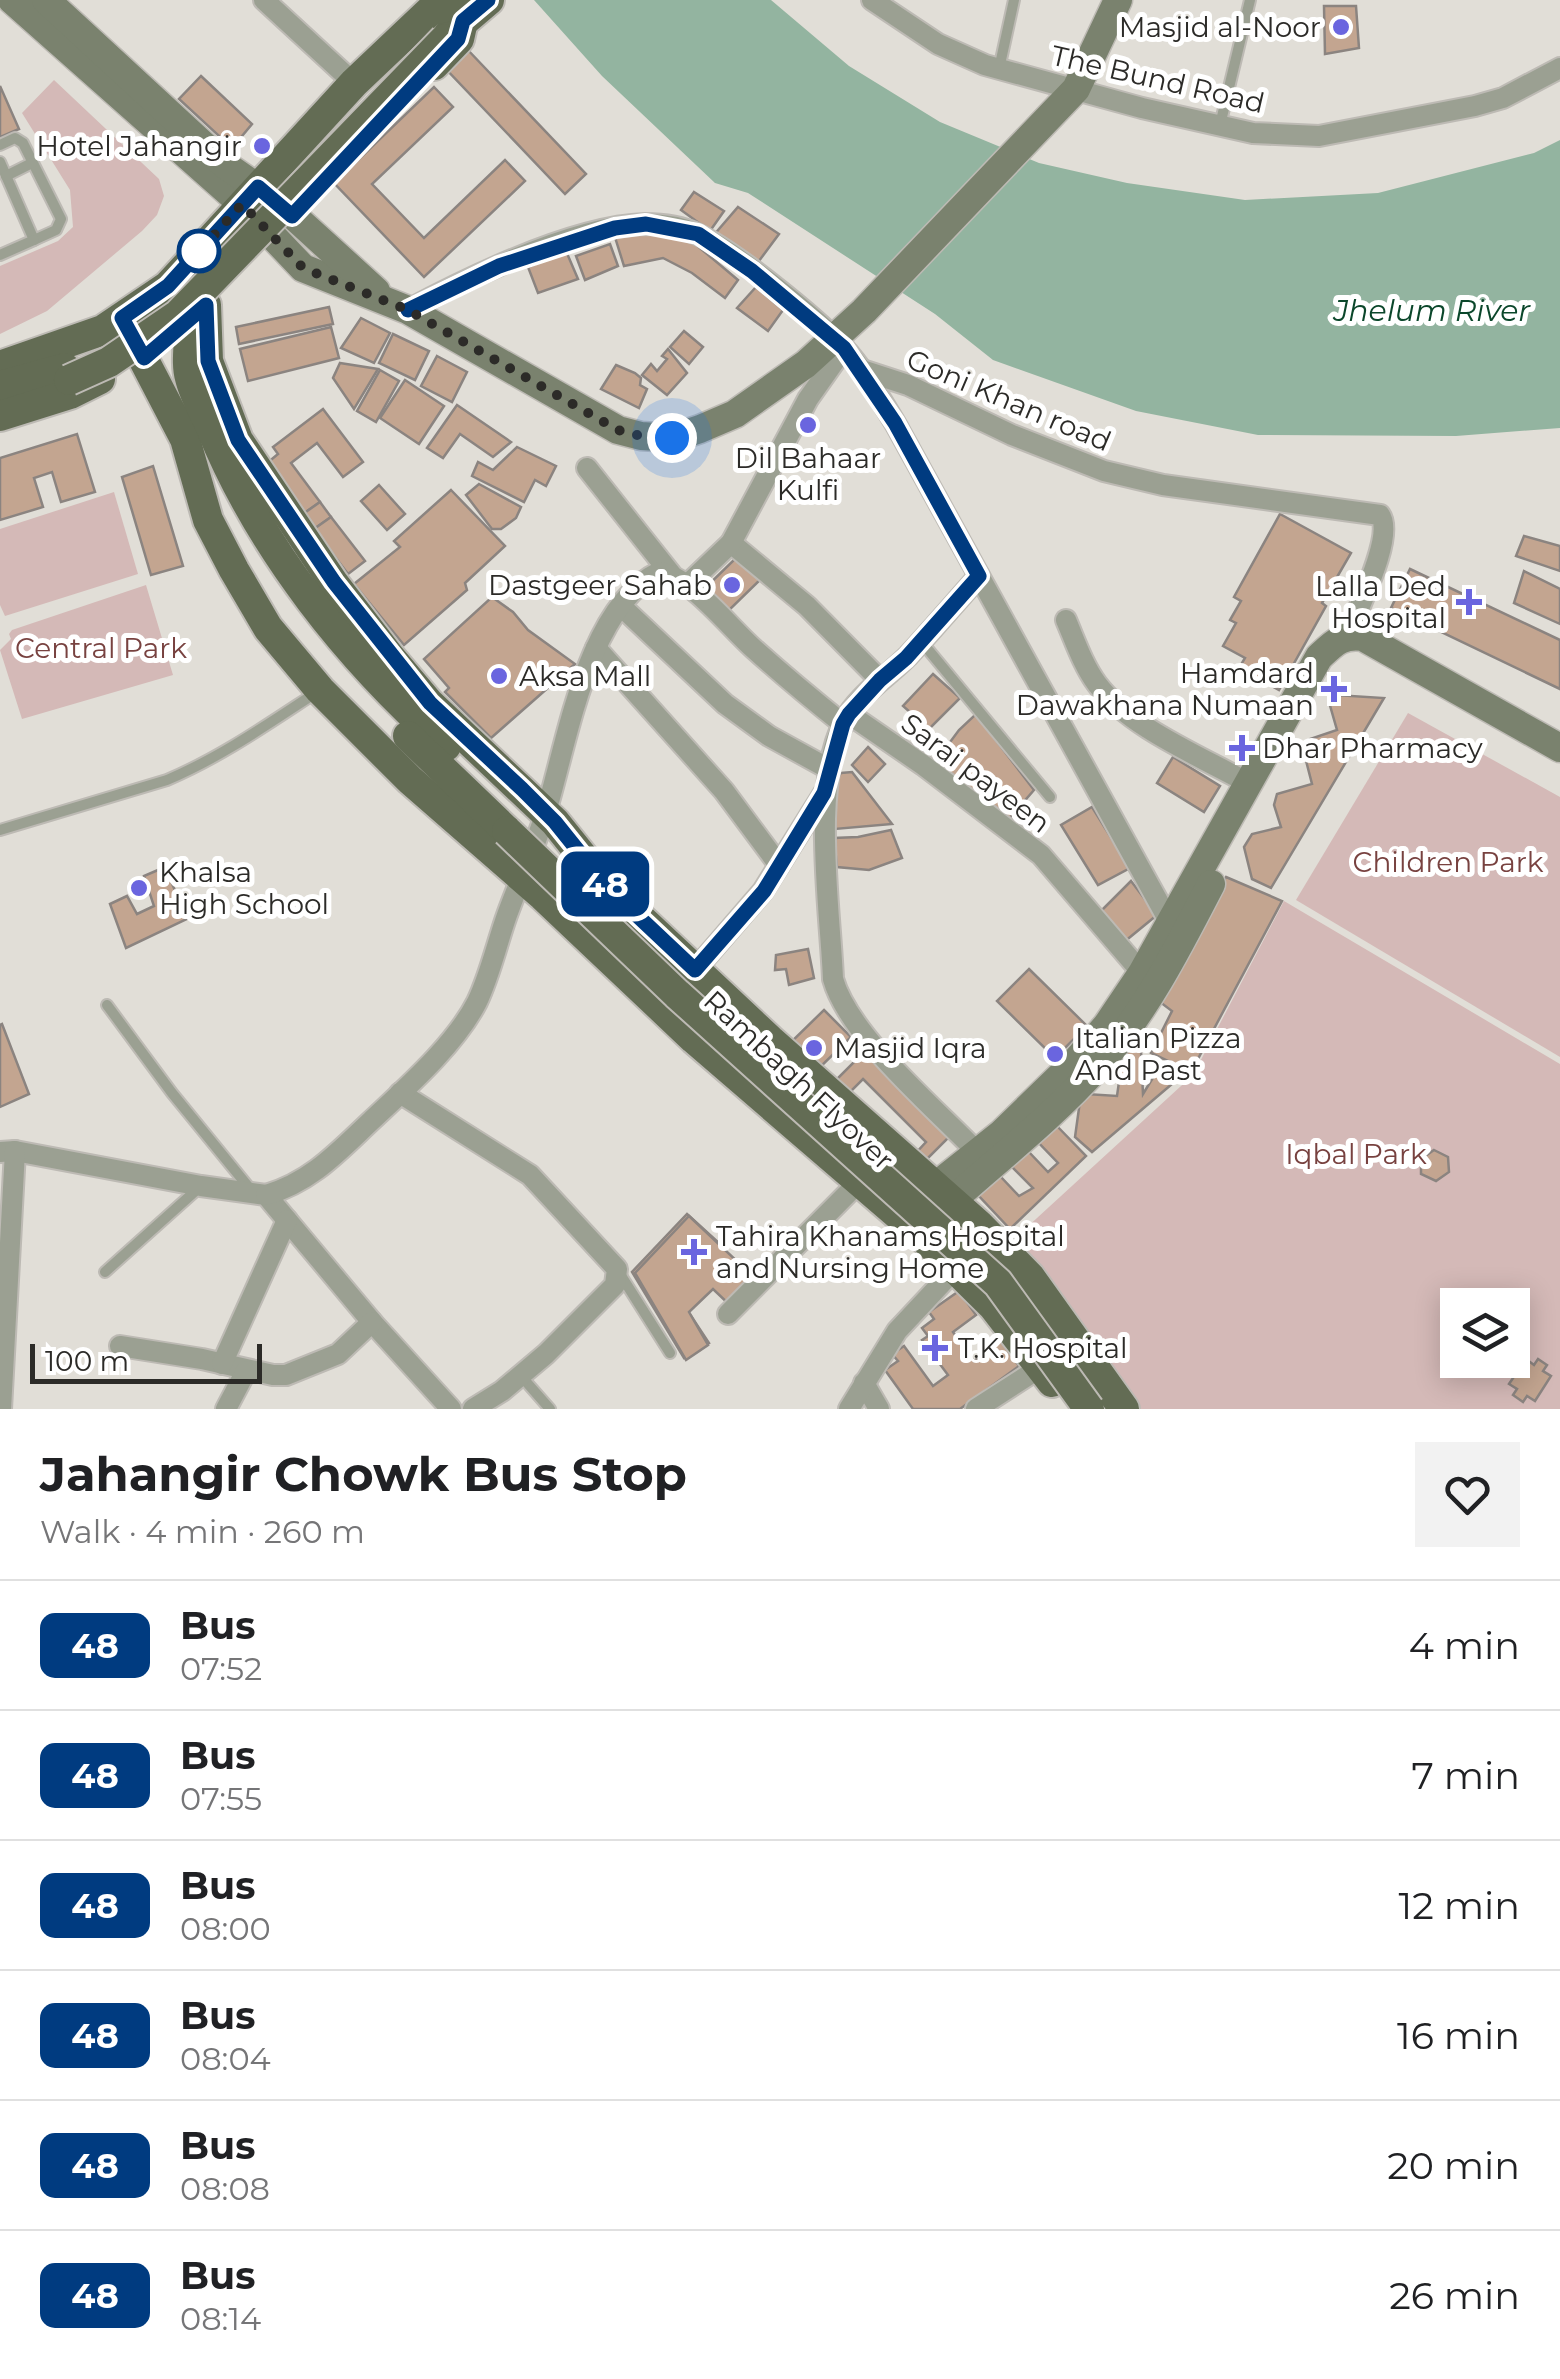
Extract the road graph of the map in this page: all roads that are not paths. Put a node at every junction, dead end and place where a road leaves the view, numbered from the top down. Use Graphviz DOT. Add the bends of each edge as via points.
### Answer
graph roads {
  1 [pos="12,0"];
  2 [pos="46,0"];
  3 [pos="264,0"];
  4 [pos="488,0"];
  5 [pos="872,0"];
  6 [pos="1014,0"];
  7 [pos="1118,0"];
  8 [pos="1250,0"];
  9 [pos="451,18"];
  10 [pos="1560,68"];
  11 [pos="999,69"];
  12 [pos="354,83"];
  13 [pos="1076,89"];
  14 [pos="1220,126"];
  15 [pos="0,145"];
  16 [pos="0,162"];
  17 [pos="32,163"];
  18 [pos="6,176"];
  19 [pos="250,195"];
  20 [pos="282,226"];
  21 [pos="34,240"];
  22 [pos="0,255"];
  23 [pos="396,304"];
  24 [pos="197,312"];
  25 [pos="122,318"];
  26 [pos="839,343"];
  27 [pos="144,358"];
  28 [pos="0,366"];
  29 [pos="862,370"];
  30 [pos="0,386"];
  31 [pos="0,400"];
  32 [pos="0,416"];
  33 [pos="186,439"];
  34 [pos="238,440"];
  35 [pos="587,468"];
  36 [pos="731,542"];
  37 [pos="272,543"];
  38 [pos="979,576"];
  39 [pos="679,580"];
  40 [pos="622,607"];
  41 [pos="1066,620"];
  42 [pos="1348,635"];
  43 [pos="921,641"];
  44 [pos="596,648"];
  45 [pos="880,680"];
  46 [pos="320,690"];
  47 [pos="846,719"];
  48 [pos="1560,748"];
  49 [pos="1560,763"];
  50 [pos="829,769"];
  51 [pos="1248,783"];
  52 [pos="824,793"];
  53 [pos="1050,797"];
  54 [pos="545,813"];
  55 [pos="0,830"];
  56 [pos="779,865"];
  57 [pos="521,877"];
  58 [pos="1170,921"];
  59 [pos="695,970"];
  60 [pos="1142,974"];
  61 [pos="107,1005"];
  62 [pos="400,1093"];
  63 [pos="8,1151"];
  64 [pos="978,1153"];
  65 [pos="858,1183"];
  66 [pos="201,1186"];
  67 [pos="943,1194"];
  68 [pos="261,1195"];
  69 [pos="287,1220"];
  70 [pos="907,1224"];
  71 [pos="617,1269"];
  72 [pos="955,1269"];
  73 [pos="105,1272"];
  74 [pos="728,1314"];
  75 [pos="372,1322"];
  76 [pos="120,1346"];
  77 [pos="670,1353"];
  78 [pos="222,1364"];
  79 [pos="1041,1366"];
  80 [pos="246,1370"];
  81 [pos="521,1376"];
  82 [pos="864,1383"];
  83 [pos="1,1409"];
  84 [pos="226,1409"];
  85 [pos="451,1409"];
  86 [pos="473,1409"];
  87 [pos="550,1409"];
  88 [pos="849,1409"];
  89 [pos="879,1409"];
  90 [pos="976,1409"];
  91 [pos="1071,1409"];
  92 [pos="1089,1409"];
  93 [pos="1114,1409"];
  94 [pos="1124,1409"];
  1 -- 19 [label="street"];
  2 -- 19 [label="street"];
  3 -- 12 [label="street"];
  4 -- 9 [label="main road"];
  5 -- 11 [label="street, The Bund Road" via="938,44"];
  6 -- 11 [label="lane"];
  7 -- 13 [label="street"];
  8 -- 14 [label="lane"];
  9 -- 12 [label="main road" via="430,11"];
  9 -- 20 [label="main road" via="458,39"];
  9 -- 30 [label="main road" via="170,308 102,352"];
  9 -- 31 [label="main road, bridge" via="178,315 109,362"];
  10 -- 14 [label="street, The Bund Road" via="1489,102 1319,136"];
  11 -- 13 [label="street, The Bund Road"];
  12 -- 19 [label="main road"];
  13 -- 14 [label="street, The Bund Road"];
  13 -- 26 [label="street"];
  15 -- 17 [label="lane" via="18,138"];
  16 -- 18 [label="lane"];
  17 -- 18 [label="lane"];
  17 -- 21 [label="lane" via="62,220"];
  18 -- 21 [label="lane"];
  19 -- 20 [label="street"];
  19 -- 25 [label="main road" via="168,286"];
  20 -- 23 [label="street"];
  20 -- 24 [label="main road"];
  21 -- 22 [label="lane"];
  23 -- 26 [label="street" via="549,247 646,224 698,234"];
  23 -- 26 [label="street" via="598,420 641,436 672,438 735,414"];
  24 -- 27 [label="main road"];
  24 -- 34 [label="main road"];
  24 -- 37 [label="main road, Rambagh Flyover" via="189,376 230,474"];
  25 -- 27 [label="main road"];
  25 -- 28 [label="main road"];
  26 -- 29 [label="street"];
  26 -- 36 [label="street"];
  27 -- 32 [label="main road" via="70,394"];
  27 -- 33 [label="main road"];
  29 -- 38 [label="street"];
  29 -- 42 [label="street, Goni Khan road" via="1104,471 1374,512 1384,520 1382,546"];
  33 -- 46 [label="main road" via="208,520 234,570 268,628"];
  33 -- 92 [label="main road, Rambagh Flyover, bridge" via="239,529 388,718 677,994 978,1263"];
  34 -- 37 [label="main road"];
  34 -- 54 [label="main road" via="391,658"];
  35 -- 39 [label="street, Sarai payeen"];
  36 -- 39 [label="street"];
  36 -- 45 [label="street"];
  37 -- 93 [label="main road, Rambagh Flyover" via="324,617 404,708 688,978 987,1248 1022,1284"];
  38 -- 43 [label="street"];
  38 -- 58 [label="street"];
  39 -- 40 [label="street" via="659,572"];
  39 -- 47 [label="street, Sarai payeen" via="792,682"];
  40 -- 44 [label="street"];
  40 -- 50 [label="street" via="725,704"];
  41 -- 51 [label="street" via="1095,682 1114,703"];
  42 -- 48 [label="street" via="1363,637"];
  42 -- 51 [label="street" via="1320,657"];
  43 -- 45 [label="street"];
  43 -- 53 [label="lane"];
  44 -- 54 [label="street"];
  44 -- 56 [label="street" via="724,791"];
  45 -- 47 [label="street"];
  46 -- 55 [label="lane" via="194,769"];
  46 -- 57 [label="main road"];
  47 -- 50 [label="street"];
  47 -- 60 [label="street, Sarai payeen" via="1020,837"];
  49 -- 67 [label="street" via="1362,651 1346,648 1334,656 1131,1025 1055,1110"];
  50 -- 52 [label="street"];
  51 -- 58 [label="street"];
  52 -- 56 [label="street"];
  52 -- 64 [label="street" via="838,998 865,1036"];
  54 -- 57 [label="street"];
  54 -- 59 [label="main road" via="608,888"];
  56 -- 59 [label="street"];
  57 -- 62 [label="street" via="477,1001"];
  57 -- 65 [label="main road"];
  58 -- 60 [label="street"];
  59 -- 67 [label="main road"];
  60 -- 64 [label="street" via="1076,1061"];
  61 -- 68 [label="lane"];
  62 -- 68 [label="street" via="316,1172"];
  62 -- 71 [label="street" via="517,1164"];
  63 -- 66 [label="street"];
  63 -- 83 [label="street"];
  64 -- 67 [label="street"];
  65 -- 70 [label="main road"];
  65 -- 74 [label="street"];
  66 -- 68 [label="street"];
  66 -- 73 [label="lane"];
  67 -- 70 [label="street"];
  67 -- 94 [label="main road" via="1030,1276"];
  68 -- 69 [label="street"];
  69 -- 75 [label="street"];
  69 -- 78 [label="street"];
  70 -- 72 [label="main road"];
  71 -- 77 [label="lane"];
  71 -- 81 [label="street" via="614,1285"];
  72 -- 79 [label="main road"];
  72 -- 82 [label="street" via="897,1330"];
  75 -- 80 [label="street" via="338,1354 311,1367 286,1375"];
  75 -- 85 [label="street"];
  76 -- 78 [label="street"];
  78 -- 80 [label="street"];
  79 -- 90 [label="street"];
  79 -- 91 [label="main road"];
  80 -- 84 [label="street"];
  81 -- 86 [label="street"];
  81 -- 87 [label="lane"];
  82 -- 88 [label="street"];
  82 -- 89 [label="street"];
}
